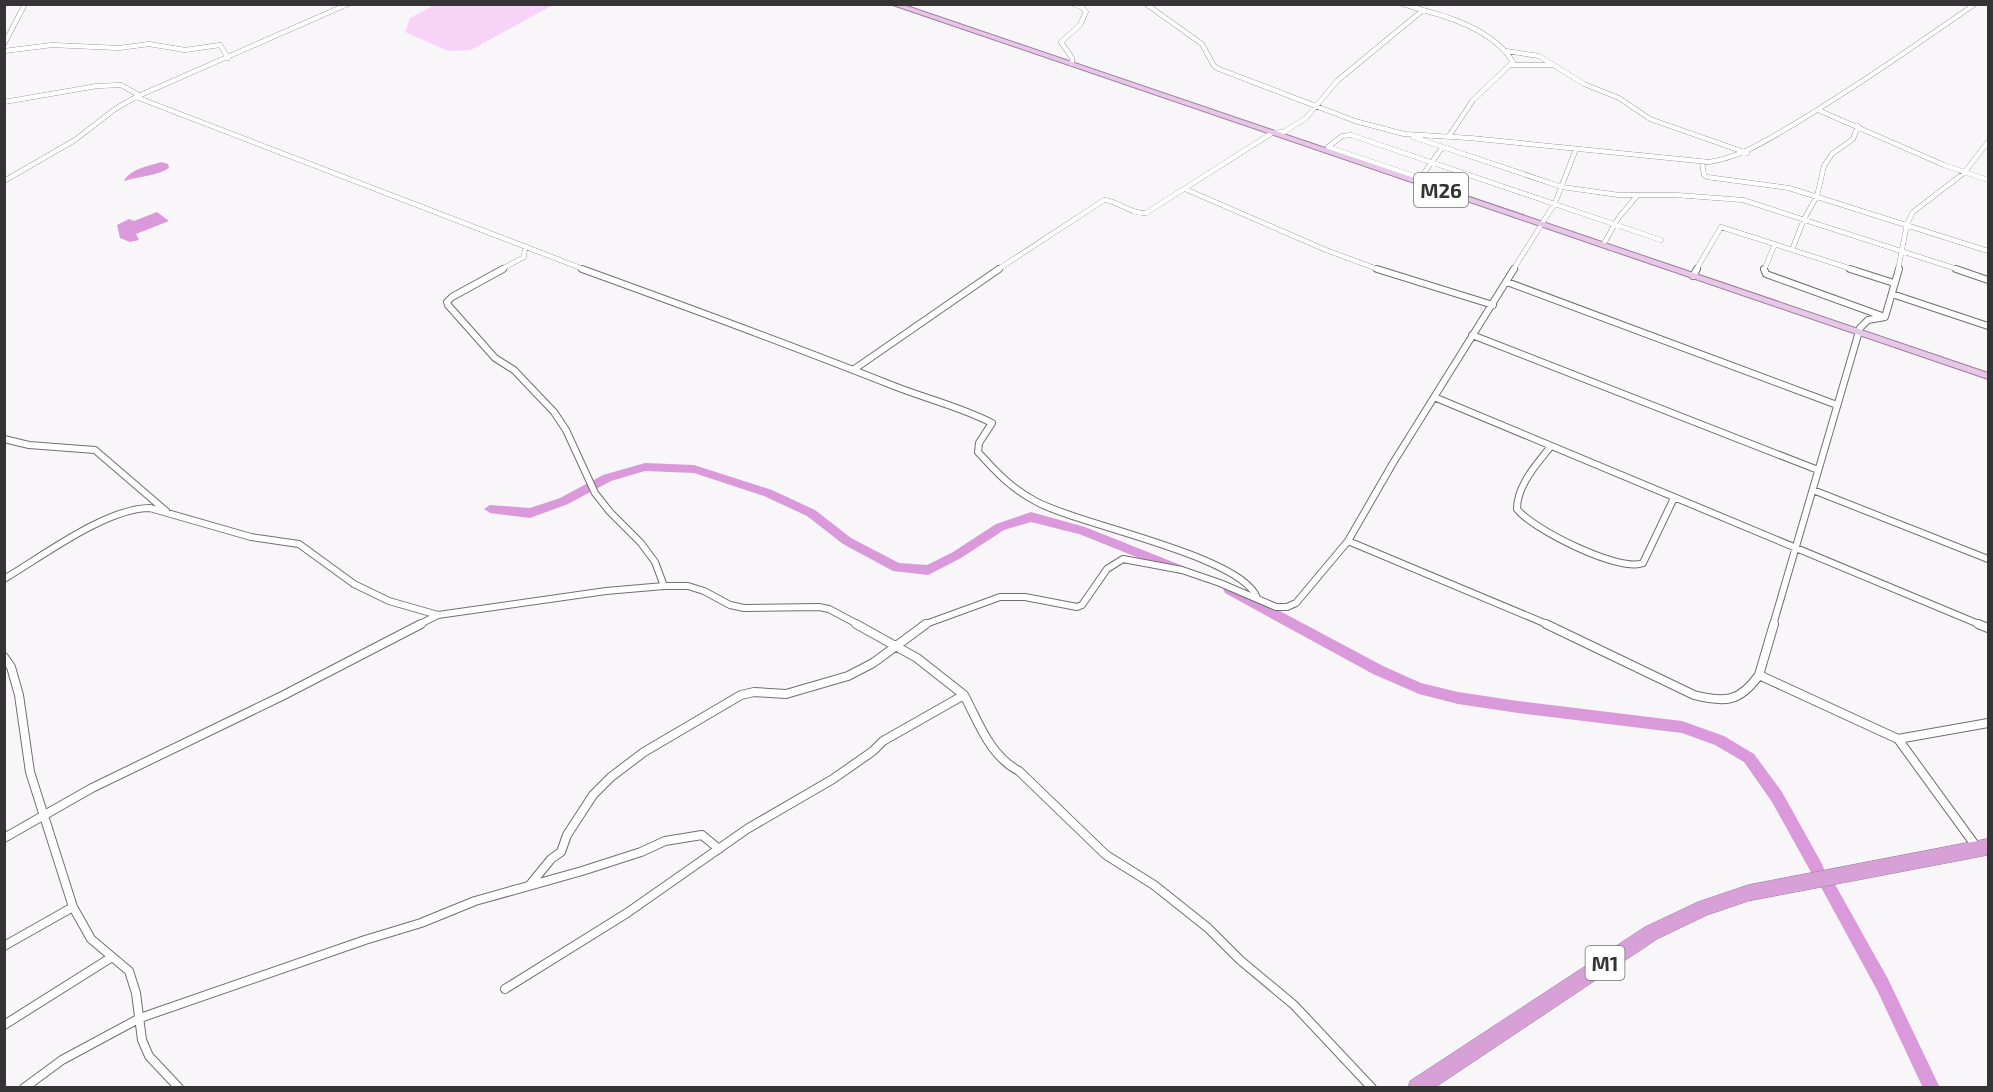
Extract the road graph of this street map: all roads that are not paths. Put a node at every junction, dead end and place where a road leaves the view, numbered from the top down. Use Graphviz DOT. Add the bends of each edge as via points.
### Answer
graph roads {
  1 [pos="25,4"];
  2 [pos="348,4"];
  3 [pos="893,4"];
  4 [pos="1072,4"];
  5 [pos="1146,4"];
  6 [pos="1403,4"];
  7 [pos="1974,4"];
  8 [pos="1423,10"];
  9 [pos="4,44"];
  10 [pos="4,51"];
  11 [pos="1506,51"];
  12 [pos="228,58"];
  13 [pos="1072,64"];
  14 [pos="1512,65"];
  15 [pos="1552,65"];
  16 [pos="137,96"];
  17 [pos="4,102"];
  18 [pos="1317,106"];
  19 [pos="1818,110"];
  20 [pos="1858,126"];
  21 [pos="1272,133"];
  22 [pos="1404,134"];
  23 [pos="1449,136"];
  24 [pos="1989,142"];
  25 [pos="1442,148"];
  26 [pos="1575,149"];
  27 [pos="1747,153"];
  28 [pos="1431,162"];
  29 [pos="1702,162"];
  30 [pos="1964,172"];
  31 [pos="1419,180"];
  32 [pos="1989,180"];
  33 [pos="4,181"];
  34 [pos="1562,187"];
  35 [pos="1185,189"];
  36 [pos="1637,196"];
  37 [pos="1817,196"];
  38 [pos="1555,203"];
  39 [pos="1804,219"];
  40 [pos="1617,224"];
  41 [pos="1906,224"];
  42 [pos="1541,225"];
  43 [pos="1661,240"];
  44 [pos="1775,244"];
  45 [pos="1604,245"];
  46 [pos="525,247"];
  47 [pos="1792,250"];
  48 [pos="1903,250"];
  49 [pos="1989,251"];
  50 [pos="1693,276"];
  51 [pos="1989,280"];
  52 [pos="1507,282"];
  53 [pos="1894,283"];
  54 [pos="1892,294"];
  55 [pos="1493,304"];
  56 [pos="1885,317"];
  57 [pos="1989,326"];
  58 [pos="1859,333"];
  59 [pos="1472,335"];
  60 [pos="853,370"];
  61 [pos="1989,376"];
  62 [pos="1434,397"];
  63 [pos="1837,405"];
  64 [pos="4,439"];
  65 [pos="1551,446"];
  66 [pos="1818,470"];
  67 [pos="1813,490"];
  68 [pos="1674,498"];
  69 [pos="168,513"];
  70 [pos="1348,541"];
  71 [pos="1796,547"];
  72 [pos="1989,559"];
  73 [pos="4,579"];
  74 [pos="664,586"];
  75 [pos="1257,597"];
  76 [pos="438,615"];
  77 [pos="1989,628"];
  78 [pos="895,645"];
  79 [pos="4,657"];
  80 [pos="1759,675"];
  81 [pos="964,695"];
  82 [pos="1989,723"];
  83 [pos="1898,739"];
  84 [pos="43,813"];
  85 [pos="4,838"];
  86 [pos="1983,848"];
  87 [pos="719,849"];
  88 [pos="529,886"];
  89 [pos="73,907"];
  90 [pos="4,946"];
  91 [pos="112,957"];
  92 [pos="505,989"];
  93 [pos="140,1018"];
  94 [pos="4,1025"];
  95 [pos="24,1088"];
  96 [pos="179,1088"];
  97 [pos="1372,1088"];
  98 [pos="1417,1088"];
  1 -- 9 [label="street"];
  2 -- 12 [label="street"];
  3 -- 13 [label="main road, M26"];
  4 -- 13 [label="street" via="1086,12 1081,25 1061,42"];
  5 -- 18 [label="street" via="1202,44 1219,69"];
  6 -- 8 [label="street"];
  7 -- 19 [label="street"];
  8 -- 11 [label="street" via="1462,24"];
  8 -- 18 [label="street" via="1337,81"];
  10 -- 12 [label="street" via="52,45 119,48 149,44 185,51 220,45"];
  11 -- 14 [label="street"];
  11 -- 15 [label="street" via="1530,54"];
  12 -- 16 [label="street"];
  13 -- 21 [label="main road, M26"];
  14 -- 15 [label="street"];
  14 -- 23 [label="street" via="1462,112"];
  15 -- 27 [label="street" via="1619,98 1650,119"];
  16 -- 17 [label="street" via="121,85"];
  16 -- 33 [label="street" via="75,140"];
  16 -- 46 [label="street"];
  18 -- 21 [label="street" via="1284,132"];
  18 -- 22 [label="street"];
  19 -- 20 [label="street"];
  19 -- 27 [label="street"];
  20 -- 30 [label="street"];
  20 -- 37 [label="street" via="1853,139 1824,166"];
  21 -- 31 [label="main road, M26"];
  21 -- 35 [label="street"];
  22 -- 23 [label="street"];
  22 -- 25 [label="street"];
  23 -- 26 [label="street"];
  24 -- 30 [label="street"];
  25 -- 28 [label="street"];
  25 -- 34 [label="street"];
  26 -- 29 [label="street"];
  26 -- 34 [label="street"];
  27 -- 29 [label="street"];
  28 -- 31 [label="street"];
  28 -- 31 [label="street" via="1347,134 1328,147"];
  28 -- 38 [label="street"];
  29 -- 37 [label="street" via="1707,177"];
  30 -- 32 [label="street"];
  30 -- 41 [label="street" via="1918,207"];
  31 -- 42 [label="main road, M26"];
  34 -- 36 [label="street"];
  34 -- 38 [label="street"];
  35 -- 55 [label="street" via="1386,273"];
  35 -- 60 [label="street" via="1142,214 1104,200"];
  36 -- 39 [label="street" via="1731,198"];
  36 -- 40 [label="street"];
  37 -- 39 [label="street"];
  37 -- 41 [label="street"];
  38 -- 40 [label="street"];
  38 -- 42 [label="street"];
  39 -- 47 [label="street"];
  39 -- 48 [label="street"];
  40 -- 43 [label="street"];
  40 -- 45 [label="street"];
  41 -- 48 [label="street"];
  41 -- 49 [label="street"];
  42 -- 45 [label="main road, M26"];
  42 -- 52 [label="street"];
  44 -- 47 [label="street"];
  44 -- 50 [label="street" via="1721,227"];
  44 -- 56 [label="street" via="1764,269 1766,274"];
  45 -- 50 [label="main road, M26"];
  46 -- 60 [label="street"];
  46 -- 74 [label="street" via="524,257 452,297 448,305 495,358 514,370 554,412 595,493 641,543 655,562"];
  47 -- 53 [label="street"];
  48 -- 51 [label="street"];
  48 -- 53 [label="street"];
  50 -- 58 [label="main road, M26"];
  52 -- 55 [label="street"];
  52 -- 63 [label="street"];
  53 -- 54 [label="street"];
  54 -- 56 [label="street"];
  54 -- 57 [label="street"];
  55 -- 59 [label="street"];
  56 -- 58 [label="street" via="1868,320"];
  58 -- 61 [label="main road, M26"];
  58 -- 63 [label="street"];
  59 -- 62 [label="street"];
  59 -- 66 [label="street"];
  60 -- 75 [label="street" via="991,422 978,452 1003,480 1038,503 1209,563 1249,585"];
  62 -- 65 [label="street"];
  62 -- 70 [label="street"];
  63 -- 66 [label="street"];
  64 -- 69 [label="street" via="95,450"];
  65 -- 68 [label="street"];
  65 -- 68 [label="street" via="1521,491 1517,511 1523,519 1604,557 1626,566 1643,563"];
  66 -- 67 [label="street"];
  67 -- 71 [label="street"];
  67 -- 72 [label="street"];
  68 -- 71 [label="street"];
  69 -- 73 [label="street" via="135,508 111,515"];
  69 -- 76 [label="street" via="251,537 299,544 354,584 389,601"];
  70 -- 75 [label="street" via="1291,606 1276,607"];
  70 -- 80 [label="street" via="1520,611 1694,695 1712,700 1736,698"];
  71 -- 77 [label="street"];
  71 -- 80 [label="street"];
  74 -- 76 [label="street"];
  74 -- 78 [label="street" via="688,586 744,608 829,609"];
  75 -- 78 [label="street" via="1172,568 1123,559 1107,569 1077,607 1025,597 1000,597 932,620"];
  76 -- 84 [label="street" via="304,682 290,693 251,708"];
  78 -- 81 [label="street"];
  78 -- 88 [label="street" via="868,667 826,684 786,694 741,695 627,763 593,795 567,835 561,852 550,859"];
  79 -- 84 [label="street" via="16,677 24,751"];
  80 -- 83 [label="street"];
  81 -- 87 [label="street" via="883,741 833,779"];
  81 -- 97 [label="street" via="994,752 1004,763 1019,771 1106,855 1154,885 1214,933 1294,1005"];
  82 -- 83 [label="street"];
  83 -- 86 [label="street"];
  84 -- 85 [label="street"];
  84 -- 89 [label="street"];
  86 -- 98 [label="highway, M1" via="1812,879 1704,908 1651,933"];
  87 -- 88 [label="street" via="702,835 665,841"];
  87 -- 92 [label="street" via="627,913"];
  88 -- 93 [label="street" via="475,900 421,923"];
  89 -- 90 [label="street"];
  89 -- 91 [label="street" via="91,939"];
  91 -- 93 [label="street" via="129,971"];
  91 -- 94 [label="street"];
  93 -- 95 [label="street" via="62,1060"];
  93 -- 96 [label="street" via="142,1040 149,1056"];
}
